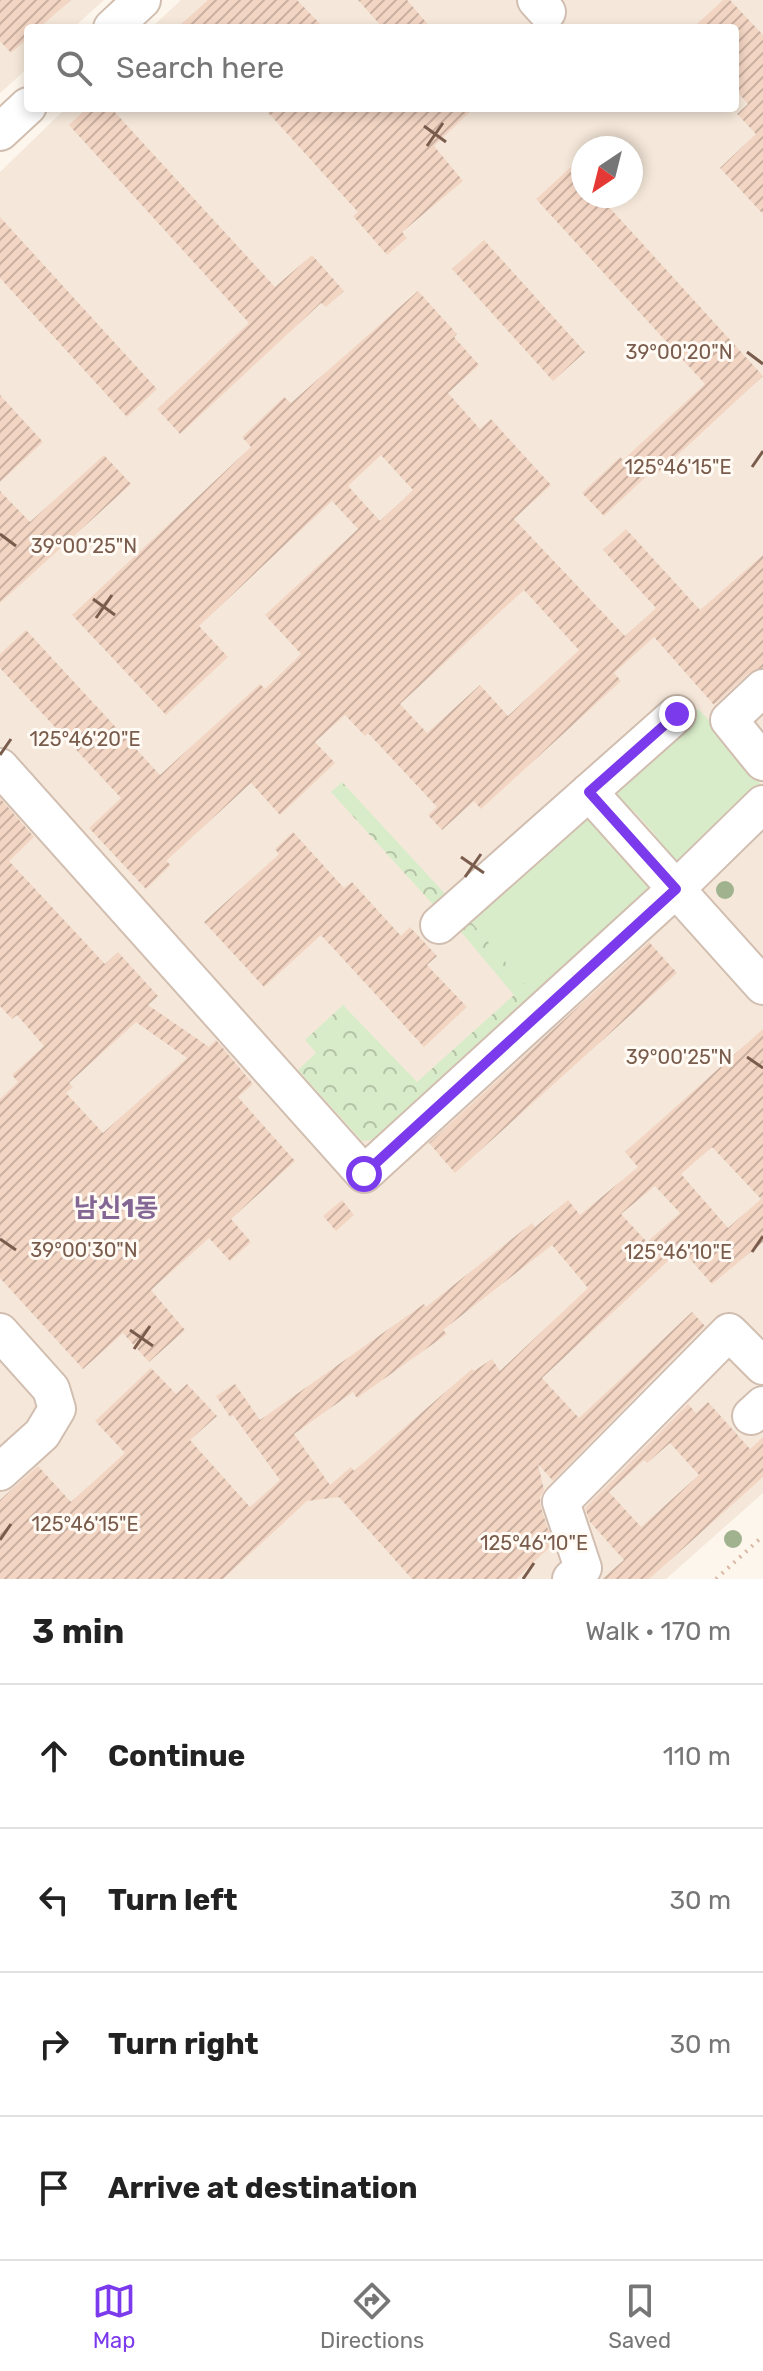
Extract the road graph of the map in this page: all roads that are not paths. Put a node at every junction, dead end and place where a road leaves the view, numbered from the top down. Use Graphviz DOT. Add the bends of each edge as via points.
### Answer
graph roads {
  1 [pos="142,0"];
  2 [pos="116,24"];
  3 [pos="24,110"];
  4 [pos="0,132"];
  5 [pos="763,688"];
  6 [pos="677,714"];
  7 [pos="763,762"];
  8 [pos="0,767"];
  9 [pos="589,792"];
  10 [pos="763,804"];
  11 [pos="676,889"];
  12 [pos="439,925"];
  13 [pos="763,986"];
  14 [pos="0,1332"];
  15 [pos="763,1366"];
  16 [pos="0,1472"];
  17 [pos="571,1579"];
  1 -- 2 [label="street"];
  3 -- 4 [label="street"];
  5 -- 7 [label="street" via="729,720"];
  6 -- 9 [label="street"];
  8 -- 11 [label="street" via="364,1174"];
  9 -- 11 [label="street"];
  9 -- 12 [label="street"];
  10 -- 11 [label="street"];
  11 -- 13 [label="street"];
  14 -- 16 [label="street" via="51,1389 57,1409 42,1434"];
  15 -- 17 [label="street" via="729,1332 561,1502 583,1568"];
}
